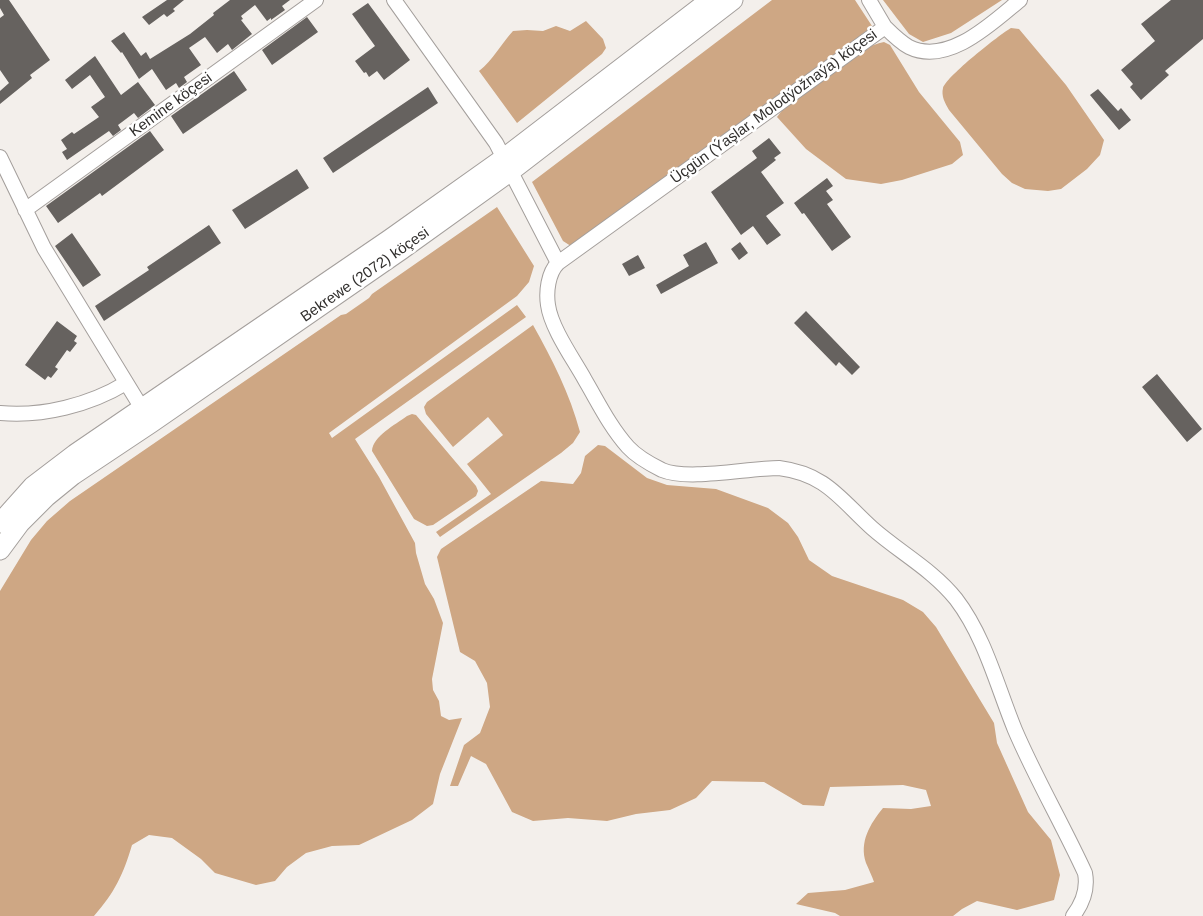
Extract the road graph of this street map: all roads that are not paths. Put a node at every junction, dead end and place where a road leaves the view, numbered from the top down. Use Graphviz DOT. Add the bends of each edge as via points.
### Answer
graph roads {
  1 [pos="316,0"];
  2 [pos="394,0"];
  3 [pos="710,0"];
  4 [pos="733,0"];
  5 [pos="869,0"];
  6 [pos="1020,0"];
  7 [pos="885,27"];
  8 [pos="0,157"];
  9 [pos="508,164"];
  10 [pos="25,210"];
  11 [pos="558,262"];
  12 [pos="126,384"];
  13 [pos="0,413"];
  14 [pos="147,416"];
  15 [pos="0,523"];
  16 [pos="0,550"];
  17 [pos="1073,916"];
  1 -- 10 [label="street, Kemine köçesi"];
  2 -- 9 [label="street"];
  3 -- 9 [label="main road, Bekrewe (2072) köçesi"];
  4 -- 9 [label="main road, Bekrewe (2072) köçesi"];
  5 -- 7 [label="street"];
  6 -- 7 [label="street, Üçgün (Ýaşlar, Molodýožnaýa) köçesi" via="968,40 939,51 918,51"];
  7 -- 11 [label="street, Üçgün (Ýaşlar, Molodýožnaýa) köçesi"];
  8 -- 10 [label="street"];
  9 -- 11 [label="street"];
  9 -- 14 [label="main road, Bekrewe (2072) köçesi" via="390,239"];
  10 -- 12 [label="street" via="44,248"];
  11 -- 17 [label="street" via="547,293 552,319 612,425 639,457 677,474 779,468 808,475 831,488 870,526 954,597 982,643 1027,756 1084,874 1085,894"];
  12 -- 13 [label="street" via="70,406 47,411"];
  12 -- 14 [label="street"];
  14 -- 15 [label="main road, Bekrewe (2072) köçesi" via="75,454 33,486"];
  14 -- 16 [label="main road, Bekrewe (2072) köçesi" via="60,486 20,523"];
}
